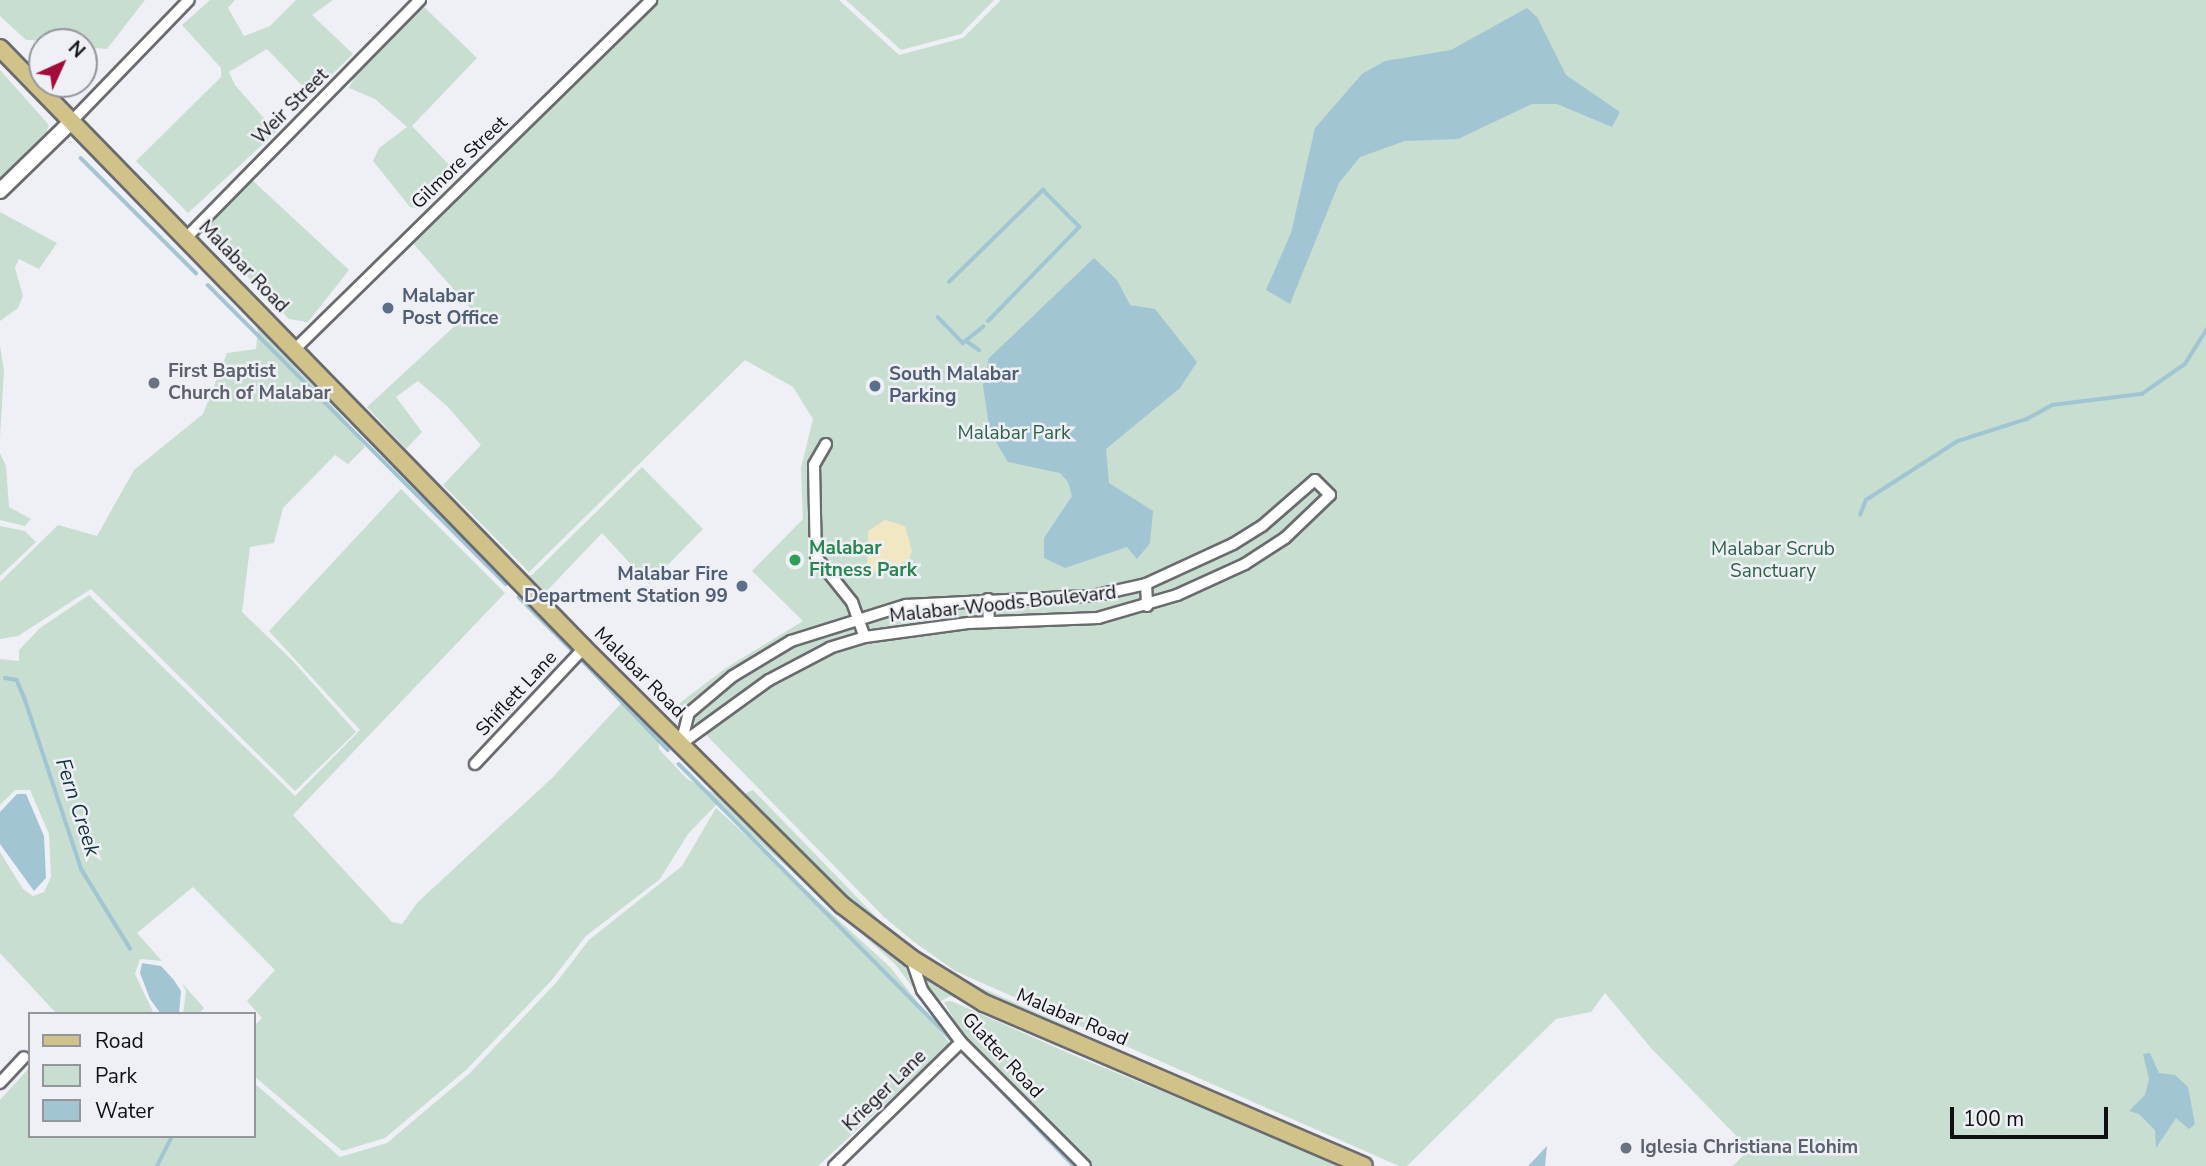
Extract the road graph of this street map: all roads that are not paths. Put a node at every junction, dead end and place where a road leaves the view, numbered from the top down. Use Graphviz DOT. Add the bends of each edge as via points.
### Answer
graph roads {
  1 [pos="189,0"];
  2 [pos="420,0"];
  3 [pos="651,0"];
  4 [pos="0,48"];
  5 [pos="72,121"];
  6 [pos="0,191"];
  7 [pos="186,238"];
  8 [pos="294,350"];
  9 [pos="826,444"];
  10 [pos="1146,584"];
  11 [pos="988,599"];
  12 [pos="1147,606"];
  13 [pos="859,618"];
  14 [pos="989,622"];
  15 [pos="865,637"];
  16 [pos="584,648"];
  17 [pos="681,744"];
  18 [pos="475,764"];
  19 [pos="911,958"];
  20 [pos="961,1042"];
  21 [pos="24,1057"];
  22 [pos="0,1083"];
  23 [pos="834,1166"];
  24 [pos="1084,1166"];
  25 [pos="1364,1166"];
  1 -- 5 [label="street"];
  2 -- 7 [label="street, Weir Street"];
  3 -- 8 [label="street, Gilmore Street"];
  4 -- 5 [label="main road, Malabar Road"];
  5 -- 6 [label="street"];
  5 -- 7 [label="main road, Malabar Road"];
  7 -- 8 [label="main road, Malabar Road"];
  8 -- 16 [label="main road, Malabar Road"];
  9 -- 13 [label="street" via="814,465 816,557"];
  10 -- 11 [label="street, Malabar Woods Boulevard" via="1093,596"];
  10 -- 12 [label="street"];
  10 -- 12 [label="street, Malabar Woods Boulevard" via="1233,544 1262,526 1315,480 1330,495 1285,538 1245,564"];
  11 -- 13 [label="street, Malabar Woods Boulevard" via="906,605"];
  11 -- 14 [label="street"];
  12 -- 14 [label="street, Malabar Woods Boulevard" via="1098,618"];
  13 -- 15 [label="street"];
  13 -- 17 [label="street, Malabar Woods Boulevard" via="791,641 733,676 689,713"];
  14 -- 15 [label="street, Malabar Woods Boulevard"];
  15 -- 17 [label="street, Malabar Woods Boulevard" via="830,648 769,680"];
  16 -- 17 [label="main road, Malabar Road"];
  16 -- 18 [label="street, Shiflett Lane"];
  17 -- 19 [label="main road, Malabar Road" via="842,905"];
  19 -- 20 [label="street, Glatter Road" via="922,990"];
  19 -- 25 [label="main road, Malabar Road" via="984,1003"];
  20 -- 23 [label="street, Krieger Lane"];
  20 -- 24 [label="street, Glatter Road"];
  21 -- 22 [label="street"];
}
